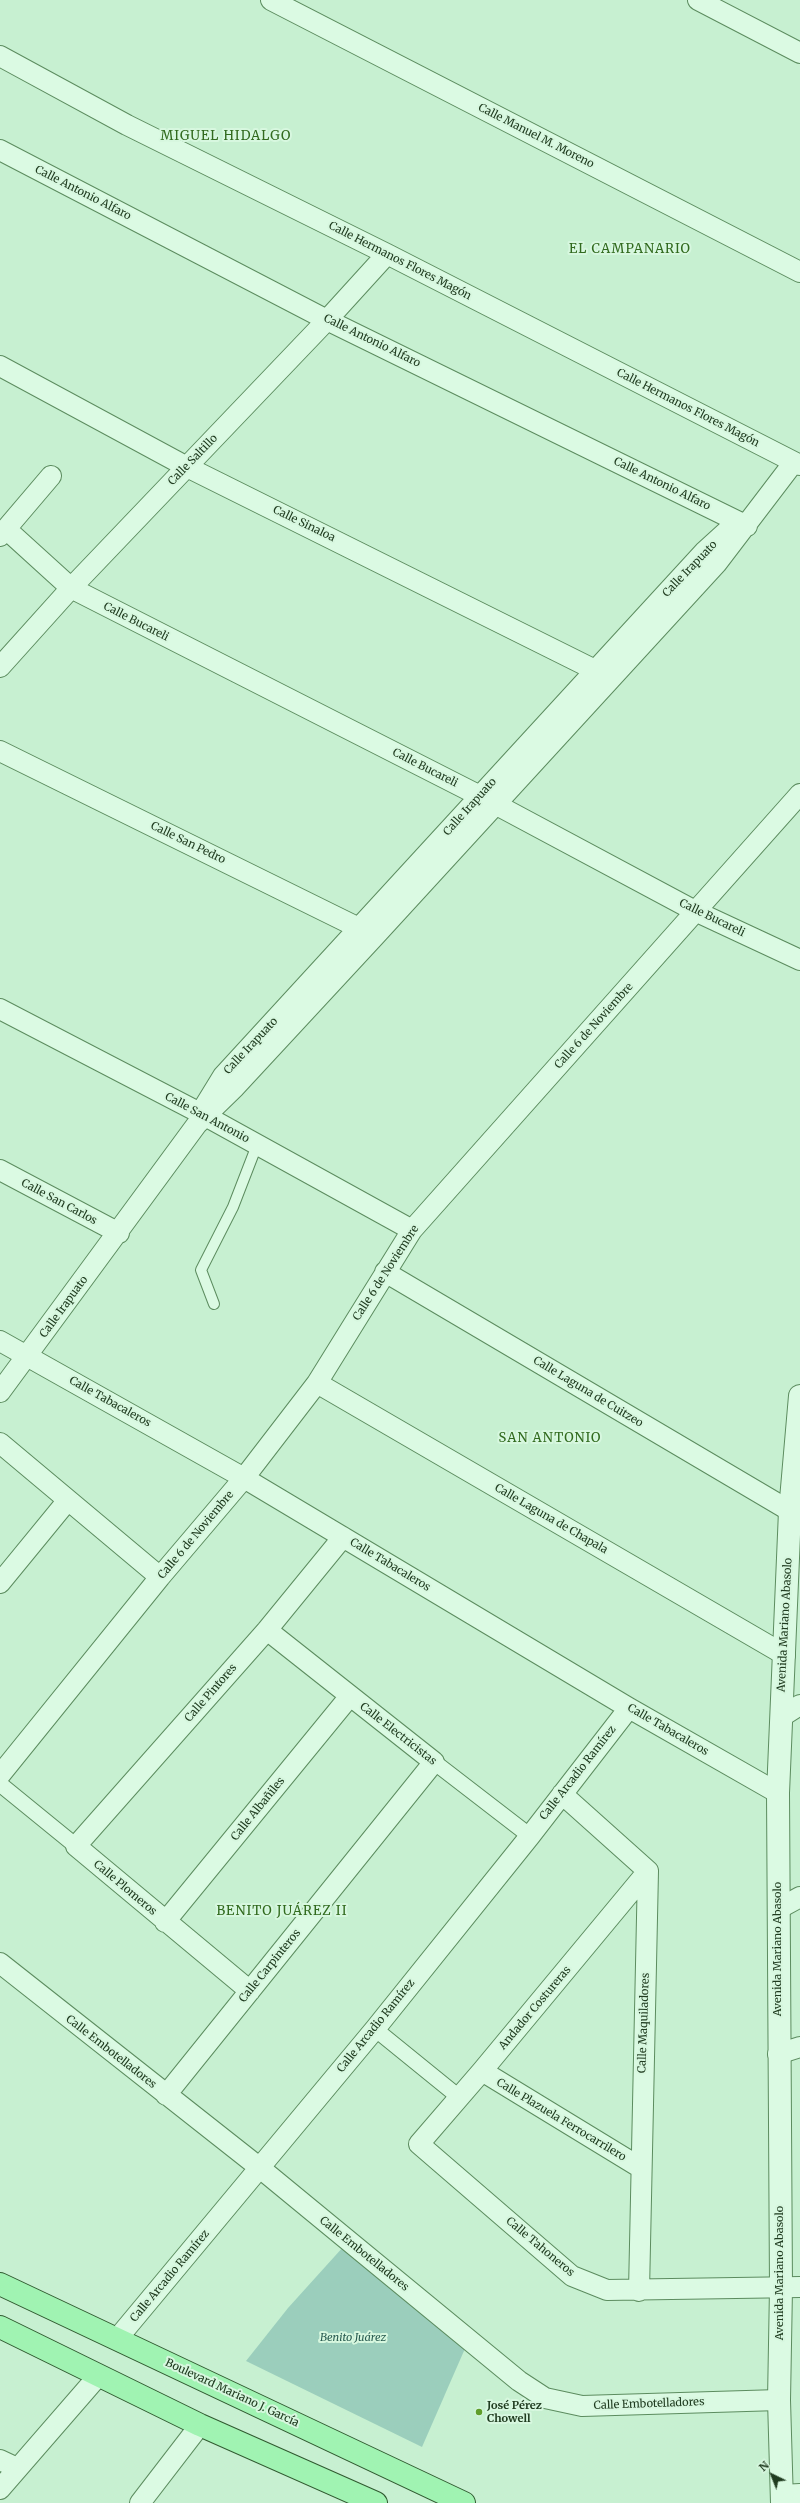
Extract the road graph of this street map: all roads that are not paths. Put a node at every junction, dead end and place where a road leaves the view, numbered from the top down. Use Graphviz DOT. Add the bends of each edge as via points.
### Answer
graph roads {
  1 [pos="271,0"];
  2 [pos="698,0"];
  3 [pos="800,53"];
  4 [pos="0,56"];
  5 [pos="0,150"];
  6 [pos="387,254"];
  7 [pos="800,272"];
  8 [pos="327,320"];
  9 [pos="0,366"];
  10 [pos="797,463"];
  11 [pos="188,466"];
  12 [pos="51,476"];
  13 [pos="742,524"];
  14 [pos="3,533"];
  15 [pos="71,588"];
  16 [pos="0,667"];
  17 [pos="604,673"];
  18 [pos="0,751"];
  19 [pos="800,794"];
  20 [pos="488,800"];
  21 [pos="695,911"];
  22 [pos="368,932"];
  23 [pos="800,960"];
  24 [pos="0,1009"];
  25 [pos="201,1118"];
  26 [pos="257,1145"];
  27 [pos="0,1170"];
  28 [pos="412,1230"];
  29 [pos="118,1233"];
  30 [pos="385,1272"];
  31 [pos="214,1304"];
  32 [pos="0,1341"];
  33 [pos="28,1356"];
  34 [pos="317,1383"];
  35 [pos="0,1392"];
  36 [pos="800,1396"];
  37 [pos="0,1443"];
  38 [pos="244,1478"];
  39 [pos="68,1500"];
  40 [pos="795,1508"];
  41 [pos="343,1537"];
  42 [pos="160,1577"];
  43 [pos="0,1583"];
  44 [pos="267,1630"];
  45 [pos="785,1655"];
  46 [pos="350,1696"];
  47 [pos="800,1706"];
  48 [pos="629,1708"];
  49 [pos="781,1717"];
  50 [pos="434,1762"];
  51 [pos="1,1773"];
  52 [pos="778,1793"];
  53 [pos="562,1794"];
  54 [pos="530,1836"];
  55 [pos="76,1846"];
  56 [pos="648,1870"];
  57 [pos="800,1897"];
  58 [pos="778,1909"];
  59 [pos="165,1922"];
  60 [pos="0,1963"];
  61 [pos="250,1991"];
  62 [pos="374,2029"];
  63 [pos="800,2047"];
  64 [pos="778,2054"];
  65 [pos="482,2071"];
  66 [pos="166,2095"];
  67 [pos="460,2098"];
  68 [pos="419,2144"];
  69 [pos="260,2168"];
  70 [pos="640,2168"];
  71 [pos="0,2284"];
  72 [pos="791,2288"];
  73 [pos="639,2291"];
  74 [pos="0,2327"];
  75 [pos="117,2339"];
  76 [pos="99,2375"];
  77 [pos="779,2400"];
  78 [pos="200,2425"];
  79 [pos="9,2464"];
  80 [pos="0,2489"];
  81 [pos="788,2497"];
  82 [pos="140,2503"];
  83 [pos="376,2503"];
  84 [pos="464,2503"];
  1 -- 7 [label="street, Calle Manuel M. Moreno"];
  2 -- 3 [label="street"];
  4 -- 6 [label="street, Calle Hermanos Flores Magón" via="127,125"];
  5 -- 8 [label="street, Calle Antonio Alfaro"];
  6 -- 8 [label="street, Calle Saltillo"];
  6 -- 10 [label="street, Calle Hermanos Flores Magón"];
  8 -- 11 [label="street, Calle Saltillo"];
  8 -- 13 [label="street, Calle Antonio Alfaro"];
  9 -- 11 [label="street, Calle Sinaloa"];
  10 -- 13 [label="street, Calle Irapuato"];
  11 -- 15 [label="street, Calle Saltillo"];
  11 -- 17 [label="street, Calle Sinaloa"];
  12 -- 14 [label="street"];
  13 -- 17 [label="street, Calle Irapuato" via="704,552"];
  14 -- 15 [label="street, Calle Bucareli"];
  15 -- 16 [label="street, Calle Saltillo"];
  15 -- 20 [label="street, Calle Bucareli"];
  17 -- 20 [label="street, Calle Irapuato"];
  18 -- 22 [label="street, Calle San Pedro"];
  19 -- 21 [label="street, Calle 6 de Noviembre"];
  20 -- 21 [label="street, Calle Bucareli"];
  20 -- 22 [label="street, Calle Irapuato"];
  21 -- 23 [label="street, Calle Bucareli"];
  21 -- 28 [label="street, Calle 6 de Noviembre"];
  22 -- 25 [label="street, Calle Irapuato" via="223,1076"];
  24 -- 25 [label="street, Calle San Antonio"];
  25 -- 26 [label="street, Calle San Antonio"];
  25 -- 29 [label="street, Calle Irapuato"];
  26 -- 28 [label="street, Calle San Antonio"];
  26 -- 31 [label="lane" via="234,1207 201,1270"];
  27 -- 29 [label="street, Calle San Carlos"];
  28 -- 30 [label="street, Calle 6 de Noviembre"];
  29 -- 33 [label="street, Calle Irapuato"];
  30 -- 34 [label="street, Calle 6 de Noviembre"];
  30 -- 40 [label="street, Calle Laguna de Cuitzeo"];
  32 -- 33 [label="street, Calle Tabacaleros"];
  33 -- 35 [label="street, Calle Irapuato"];
  33 -- 38 [label="street, Calle Tabacaleros"];
  34 -- 38 [label="street, Calle 6 de Noviembre"];
  34 -- 45 [label="street, Calle Laguna de Chapala"];
  36 -- 40 [label="street, Avenida Mariano Abasolo"];
  37 -- 39 [label="street"];
  38 -- 41 [label="street, Calle Tabacaleros"];
  38 -- 42 [label="street, Calle 6 de Noviembre"];
  39 -- 42 [label="street"];
  39 -- 43 [label="street"];
  40 -- 45 [label="street, Avenida Mariano Abasolo"];
  41 -- 44 [label="street, Calle Pintores"];
  41 -- 48 [label="street, Calle Tabacaleros"];
  42 -- 51 [label="street, Calle 6 de Noviembre"];
  44 -- 46 [label="street, Calle Electricistas"];
  44 -- 55 [label="street, Calle Pintores"];
  45 -- 49 [label="street, Avenida Mariano Abasolo"];
  46 -- 50 [label="street, Calle Electricistas"];
  46 -- 59 [label="street, Calle Albañiles"];
  47 -- 49 [label="street"];
  48 -- 52 [label="street, Calle Tabacaleros"];
  48 -- 53 [label="street, Calle Arcadio Ramírez"];
  49 -- 52 [label="street, Avenida Mariano Abasolo"];
  50 -- 54 [label="street, Calle Electricistas"];
  50 -- 61 [label="street, Calle Carpinteros"];
  51 -- 55 [label="street, Calle Plomeros"];
  52 -- 58 [label="street, Avenida Mariano Abasolo"];
  53 -- 54 [label="street, Calle Arcadio Ramírez"];
  53 -- 56 [label="street"];
  54 -- 62 [label="street, Calle Arcadio Ramírez"];
  55 -- 59 [label="street, Calle Plomeros"];
  56 -- 65 [label="street, Andador Costureras"];
  56 -- 70 [label="street, Calle Maquiladores"];
  57 -- 58 [label="street"];
  58 -- 64 [label="street, Avenida Mariano Abasolo"];
  59 -- 61 [label="street, Calle Plomeros"];
  60 -- 66 [label="street, Calle Embotelladores"];
  61 -- 66 [label="street, Calle Carpinteros"];
  62 -- 67 [label="street"];
  62 -- 69 [label="street, Calle Arcadio Ramírez"];
  63 -- 64 [label="street"];
  64 -- 72 [label="street, Avenida Mariano Abasolo"];
  65 -- 67 [label="street, Andador Costureras"];
  65 -- 70 [label="street, Calle Plazuela Ferrocarrilero"];
  66 -- 69 [label="street, Calle Embotelladores"];
  67 -- 68 [label="street, Andador Costureras"];
  68 -- 73 [label="street, Calle Tahoneros" via="572,2276 607,2290"];
  69 -- 75 [label="street, Calle Arcadio Ramírez"];
  69 -- 77 [label="street, Calle Embotelladores" via="519,2381 545,2398 582,2406"];
  70 -- 73 [label="street, Calle Maquiladores"];
  71 -- 75 [label="main road, Boulevard Mariano J. García"];
  72 -- 73 [label="street, Calle Tahoneros"];
  72 -- 77 [label="street, Avenida Mariano Abasolo"];
  74 -- 76 [label="main road"];
  75 -- 84 [label="main road, Boulevard Mariano J. García"];
  76 -- 78 [label="main road"];
  76 -- 79 [label="street"];
  77 -- 81 [label="street, Avenida Mariano Abasolo"];
  78 -- 82 [label="street"];
  78 -- 83 [label="main road"];
  79 -- 80 [label="street"];
}
